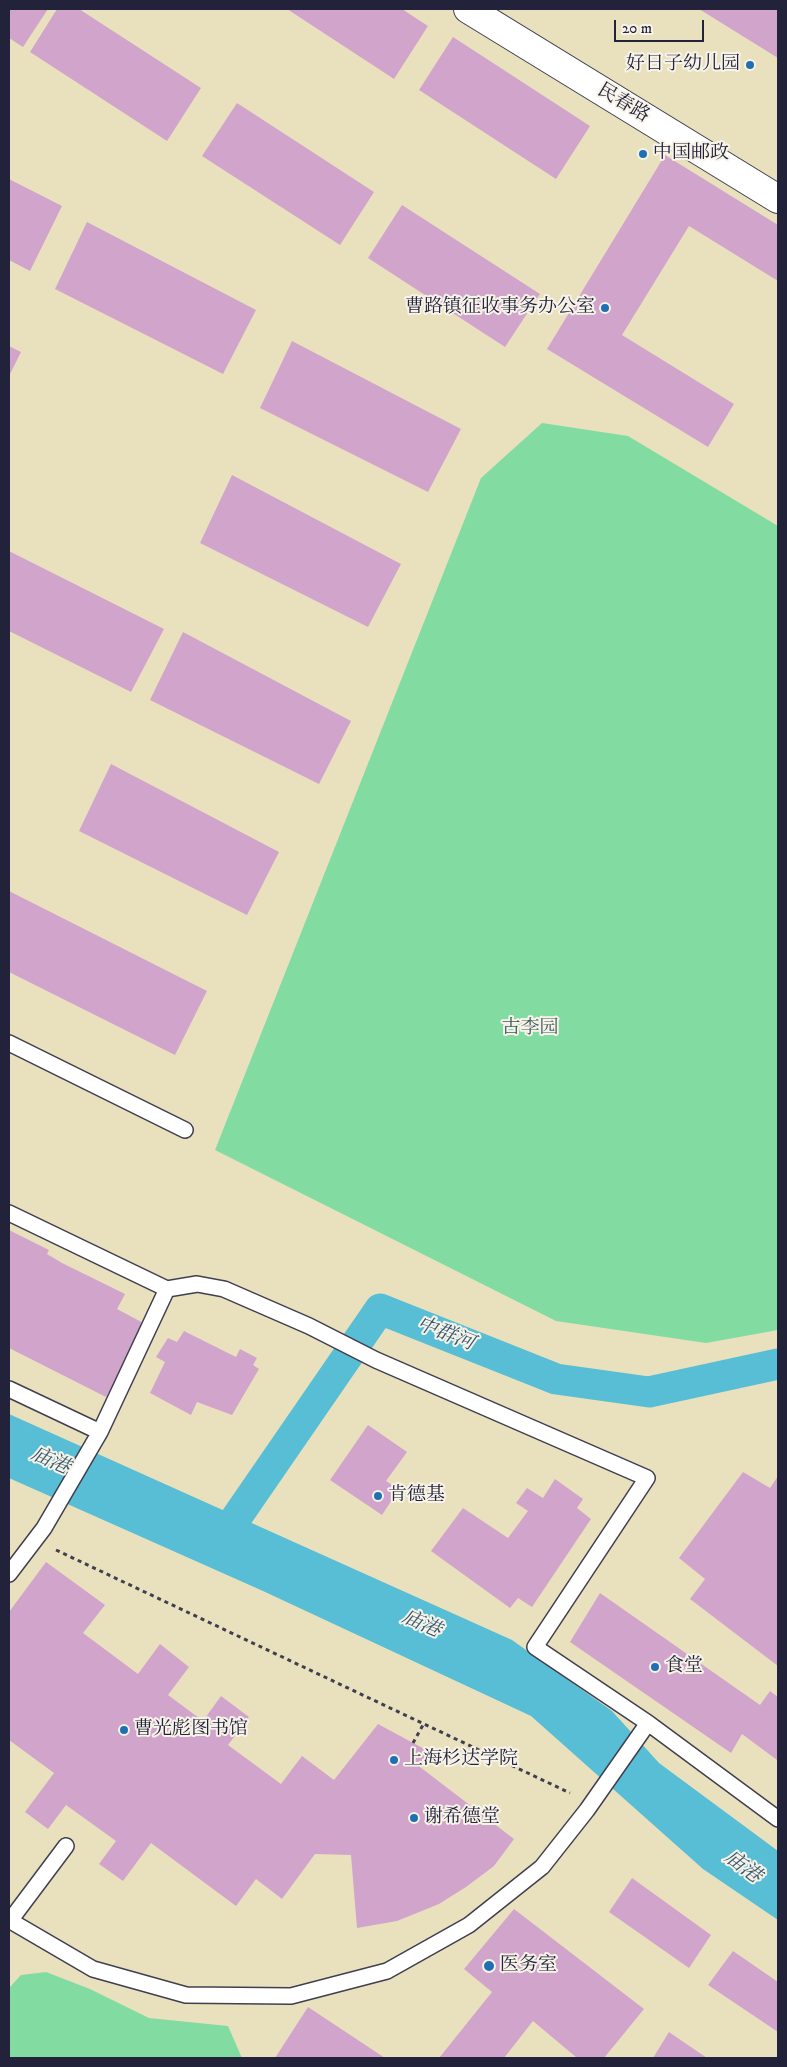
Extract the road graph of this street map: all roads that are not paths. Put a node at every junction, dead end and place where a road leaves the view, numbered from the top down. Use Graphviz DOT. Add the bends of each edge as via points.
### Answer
graph roads {
  1 [pos="468,9"];
  2 [pos="778,199"];
  3 [pos="9,1044"];
  4 [pos="185,1130"];
  5 [pos="9,1213"];
  6 [pos="167,1289"];
  7 [pos="9,1389"];
  8 [pos="100,1432"];
  9 [pos="9,1574"];
  10 [pos="648,1723"];
  11 [pos="778,1819"];
  12 [pos="66,1846"];
  13 [pos="9,1921"];
  1 -- 2 [label="street, 民春路"];
  3 -- 4 [label="lane"];
  5 -- 6 [label="lane"];
  6 -- 8 [label="lane"];
  6 -- 10 [label="lane" via="197,1284 224,1289 310,1326 376,1360 647,1478 536,1647"];
  7 -- 8 [label="lane"];
  8 -- 9 [label="lane" via="44,1528"];
  10 -- 11 [label="lane"];
  10 -- 13 [label="lane" via="542,1867 468,1926 387,1970 291,1996 186,1995 93,1969"];
  12 -- 13 [label="lane"];
}
